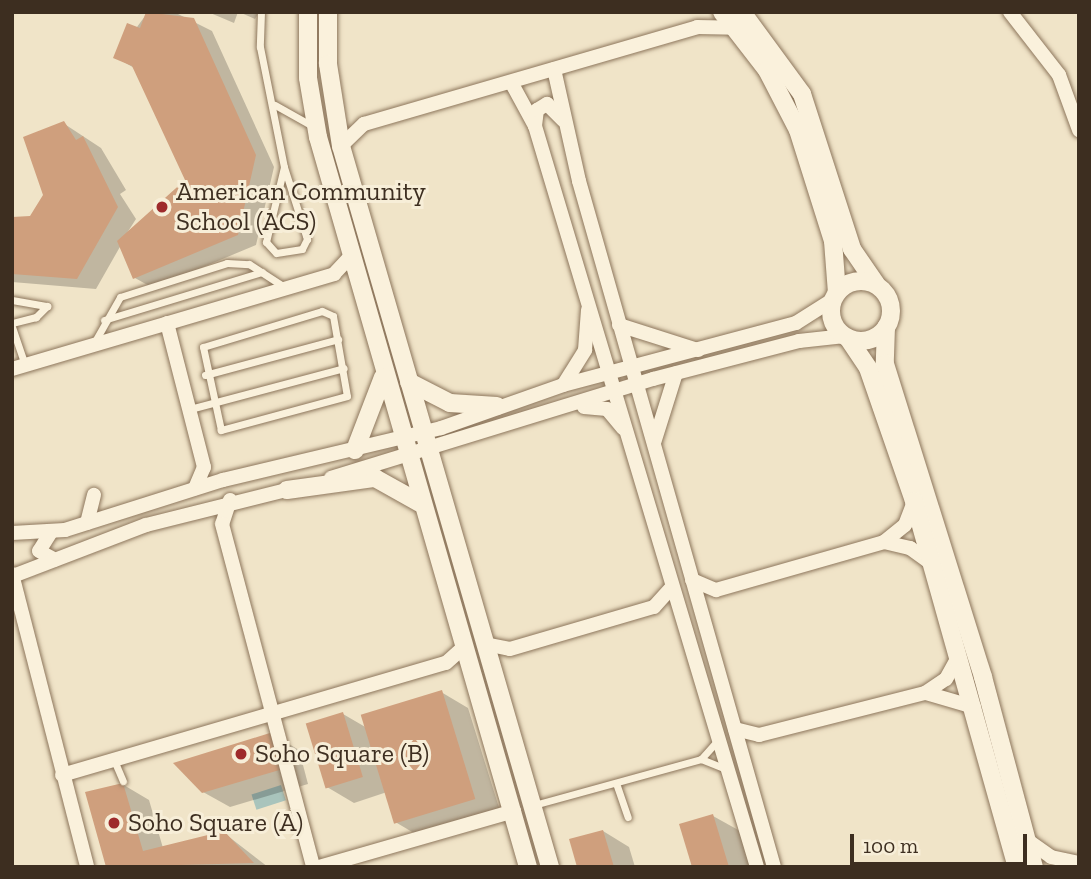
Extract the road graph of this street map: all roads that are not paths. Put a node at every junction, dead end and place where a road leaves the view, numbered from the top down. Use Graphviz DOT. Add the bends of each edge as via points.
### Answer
graph roads {
  1 [pos="261,12"];
  2 [pos="308,12"];
  3 [pos="328,12"];
  4 [pos="701,12"];
  5 [pos="722,12"];
  6 [pos="1010,12"];
  7 [pos="739,20"];
  8 [pos="687,31"];
  9 [pos="554,69"];
  10 [pos="511,82"];
  11 [pos="274,104"];
  12 [pos="335,117"];
  13 [pos="293,120"];
  14 [pos="564,121"];
  15 [pos="364,124"];
  16 [pos="535,126"];
  17 [pos="316,128"];
  18 [pos="1079,130"];
  19 [pos="282,142"];
  20 [pos="341,146"];
  21 [pos="284,167"];
  22 [pos="351,256"];
  23 [pos="262,272"];
  24 [pos="334,274"];
  25 [pos="359,283"];
  26 [pos="876,285"];
  27 [pos="287,288"];
  28 [pos="586,288"];
  29 [pos="835,296"];
  30 [pos="12,300"];
  31 [pos="104,320"];
  32 [pos="167,324"];
  33 [pos="12,325"];
  34 [pos="619,325"];
  35 [pos="886,327"];
  36 [pos="846,337"];
  37 [pos="338,339"];
  38 [pos="93,345"];
  39 [pos="703,351"];
  40 [pos="19,367"];
  41 [pos="344,368"];
  42 [pos="631,369"];
  43 [pos="612,373"];
  44 [pos="676,373"];
  45 [pos="384,374"];
  46 [pos="205,375"];
  47 [pos="409,382"];
  48 [pos="636,384"];
  49 [pos="563,385"];
  50 [pos="617,389"];
  51 [pos="212,403"];
  52 [pos="497,406"];
  53 [pos="190,409"];
  54 [pos="562,411"];
  55 [pos="424,432"];
  56 [pos="653,445"];
  57 [pos="405,447"];
  58 [pos="355,450"];
  59 [pos="429,451"];
  60 [pos="638,461"];
  61 [pos="204,467"];
  62 [pos="223,480"];
  63 [pos="195,488"];
  64 [pos="287,490"];
  65 [pos="230,500"];
  66 [pos="914,501"];
  67 [pos="420,503"];
  68 [pos="200,508"];
  69 [pos="115,514"];
  70 [pos="87,523"];
  71 [pos="222,524"];
  72 [pos="51,532"];
  73 [pos="12,533"];
  74 [pos="884,542"];
  75 [pos="55,560"];
  76 [pos="932,564"];
  77 [pos="12,575"];
  78 [pos="692,580"];
  79 [pos="672,587"];
  80 [pos="716,590"];
  81 [pos="654,607"];
  82 [pos="701,612"];
  83 [pos="680,616"];
  84 [pos="485,644"];
  85 [pos="464,647"];
  86 [pos="510,649"];
  87 [pos="959,656"];
  88 [pos="446,663"];
  89 [pos="493,670"];
  90 [pos="471,671"];
  91 [pos="925,694"];
  92 [pos="974,707"];
  93 [pos="275,714"];
  94 [pos="734,729"];
  95 [pos="759,735"];
  96 [pos="495,737"];
  97 [pos="717,739"];
  98 [pos="701,759"];
  99 [pos="743,759"];
  100 [pos="114,760"];
  101 [pos="727,769"];
  102 [pos="62,775"];
  103 [pos="123,781"];
  104 [pos="616,783"];
  105 [pos="533,806"];
  106 [pos="514,811"];
  107 [pos="628,817"];
  108 [pos="1027,841"];
  109 [pos="1079,863"];
  110 [pos="87,867"];
  111 [pos="313,867"];
  112 [pos="319,867"];
  113 [pos="528,867"];
  114 [pos="541,867"];
  115 [pos="550,867"];
  116 [pos="757,867"];
  117 [pos="774,867"];
  118 [pos="1017,867"];
  119 [pos="1034,867"];
  120 [pos="1072,867"];
  1 -- 11 [label="lane" via="260,47"];
  2 -- 17 [label="street"];
  3 -- 12 [label="street"];
  4 -- 8 [label="street"];
  5 -- 7 [label="street"];
  6 -- 18 [label="street" via="1059,75"];
  7 -- 8 [label="street"];
  7 -- 26 [label="street" via="802,94 852,249"];
  7 -- 29 [label="street" via="799,130 833,241"];
  8 -- 9 [label="street"];
  9 -- 10 [label="street"];
  9 -- 14 [label="street"];
  10 -- 15 [label="street"];
  10 -- 16 [label="street"];
  11 -- 13 [label="lane"];
  11 -- 19 [label="lane"];
  12 -- 15 [label="street"];
  12 -- 20 [label="street"];
  13 -- 17 [label="lane"];
  13 -- 19 [label="lane"];
  14 -- 16 [label="street" via="547,104 537,110"];
  14 -- 34 [label="street"];
  15 -- 20 [label="street"];
  16 -- 28 [label="street"];
  17 -- 22 [label="street"];
  19 -- 21 [label="lane"];
  20 -- 47 [label="street"];
  21 -- 21 [label="lane" via="307,239 302,249 276,253 266,242"];
  22 -- 24 [label="street"];
  22 -- 25 [label="street"];
  23 -- 27 [label="lane"];
  23 -- 31 [label="lane"];
  23 -- 31 [label="lane" via="244,262 227,263 120,297"];
  24 -- 25 [label="street"];
  24 -- 27 [label="street"];
  25 -- 45 [label="street"];
  26 -- 29 [label="street" via="855,281"];
  26 -- 35 [label="street" via="890,300"];
  27 -- 32 [label="street"];
  28 -- 43 [label="street"];
  28 -- 49 [label="street" via="587,342"];
  29 -- 36 [label="street" via="832,320"];
  29 -- 39 [label="street" via="806,319"];
  30 -- 33 [label="lane" via="47,306 36,317"];
  31 -- 38 [label="lane"];
  32 -- 38 [label="street"];
  32 -- 53 [label="street"];
  33 -- 40 [label="lane"];
  34 -- 39 [label="street"];
  34 -- 42 [label="street"];
  35 -- 36 [label="street" via="869,340"];
  35 -- 108 [label="street" via="884,364"];
  36 -- 44 [label="street" via="799,341"];
  36 -- 66 [label="street" via="868,368"];
  37 -- 41 [label="lane"];
  37 -- 46 [label="lane"];
  37 -- 46 [label="lane" via="331,314 318,312 205,345 200,353"];
  38 -- 40 [label="street"];
  39 -- 42 [label="street"];
  41 -- 51 [label="lane"];
  41 -- 51 [label="lane" via="349,390 343,400 229,432 219,428"];
  42 -- 43 [label="street"];
  42 -- 48 [label="street"];
  43 -- 49 [label="street"];
  43 -- 50 [label="street"];
  44 -- 48 [label="street"];
  44 -- 56 [label="street"];
  45 -- 57 [label="street"];
  45 -- 58 [label="street"];
  46 -- 51 [label="lane"];
  47 -- 52 [label="street" via="450,403"];
  47 -- 55 [label="street"];
  48 -- 50 [label="street"];
  48 -- 56 [label="street"];
  49 -- 52 [label="street"];
  50 -- 54 [label="street"];
  50 -- 60 [label="street"];
  51 -- 53 [label="lane"];
  52 -- 55 [label="street"];
  53 -- 61 [label="street"];
  54 -- 59 [label="street"];
  54 -- 60 [label="street" via="607,409"];
  55 -- 57 [label="street"];
  55 -- 59 [label="street"];
  56 -- 78 [label="street"];
  57 -- 58 [label="street"];
  57 -- 59 [label="street"];
  57 -- 64 [label="street"];
  57 -- 67 [label="street"];
  58 -- 62 [label="street"];
  59 -- 84 [label="street"];
  60 -- 79 [label="street"];
  61 -- 62 [label="street"];
  61 -- 63 [label="street"];
  62 -- 63 [label="street"];
  63 -- 69 [label="street"];
  64 -- 65 [label="street"];
  64 -- 67 [label="street" via="375,478"];
  65 -- 68 [label="street"];
  65 -- 71 [label="street"];
  66 -- 74 [label="street" via="905,525"];
  66 -- 76 [label="street"];
  67 -- 85 [label="street"];
  68 -- 71 [label="street"];
  68 -- 75 [label="street"];
  69 -- 70 [label="street"];
  69 -- 70 [label="street" via="95,499"];
  70 -- 72 [label="street"];
  71 -- 93 [label="street"];
  72 -- 73 [label="street"];
  72 -- 75 [label="street" via="39,551"];
  74 -- 76 [label="street" via="910,548"];
  74 -- 80 [label="street"];
  75 -- 77 [label="street"];
  76 -- 87 [label="street"];
  77 -- 102 [label="street"];
  78 -- 80 [label="street"];
  78 -- 82 [label="street"];
  79 -- 81 [label="street"];
  79 -- 83 [label="street"];
  80 -- 82 [label="street"];
  81 -- 83 [label="street"];
  81 -- 86 [label="street"];
  82 -- 94 [label="street"];
  83 -- 97 [label="street"];
  84 -- 86 [label="street"];
  84 -- 89 [label="street"];
  85 -- 88 [label="street"];
  85 -- 90 [label="street"];
  86 -- 89 [label="street"];
  87 -- 91 [label="street" via="946,679"];
  87 -- 92 [label="street"];
  88 -- 90 [label="street"];
  88 -- 93 [label="street"];
  89 -- 105 [label="street"];
  90 -- 96 [label="street"];
  91 -- 92 [label="street"];
  91 -- 95 [label="street"];
  92 -- 118 [label="street"];
  93 -- 100 [label="street"];
  93 -- 111 [label="street"];
  94 -- 95 [label="street"];
  94 -- 99 [label="street"];
  95 -- 99 [label="street"];
  96 -- 105 [label="street" via="519,796"];
  96 -- 106 [label="street"];
  97 -- 98 [label="lane"];
  97 -- 101 [label="street"];
  98 -- 101 [label="lane"];
  98 -- 104 [label="lane"];
  99 -- 117 [label="street"];
  100 -- 102 [label="street"];
  100 -- 103 [label="lane"];
  101 -- 116 [label="street"];
  102 -- 110 [label="street"];
  104 -- 105 [label="lane"];
  104 -- 107 [label="lane"];
  105 -- 115 [label="street"];
  106 -- 112 [label="street"];
  106 -- 113 [label="street"];
  106 -- 114 [label="street" via="528,819"];
  108 -- 109 [label="street" via="1051,857"];
  108 -- 119 [label="street"];
  109 -- 120 [label="street"];
}
